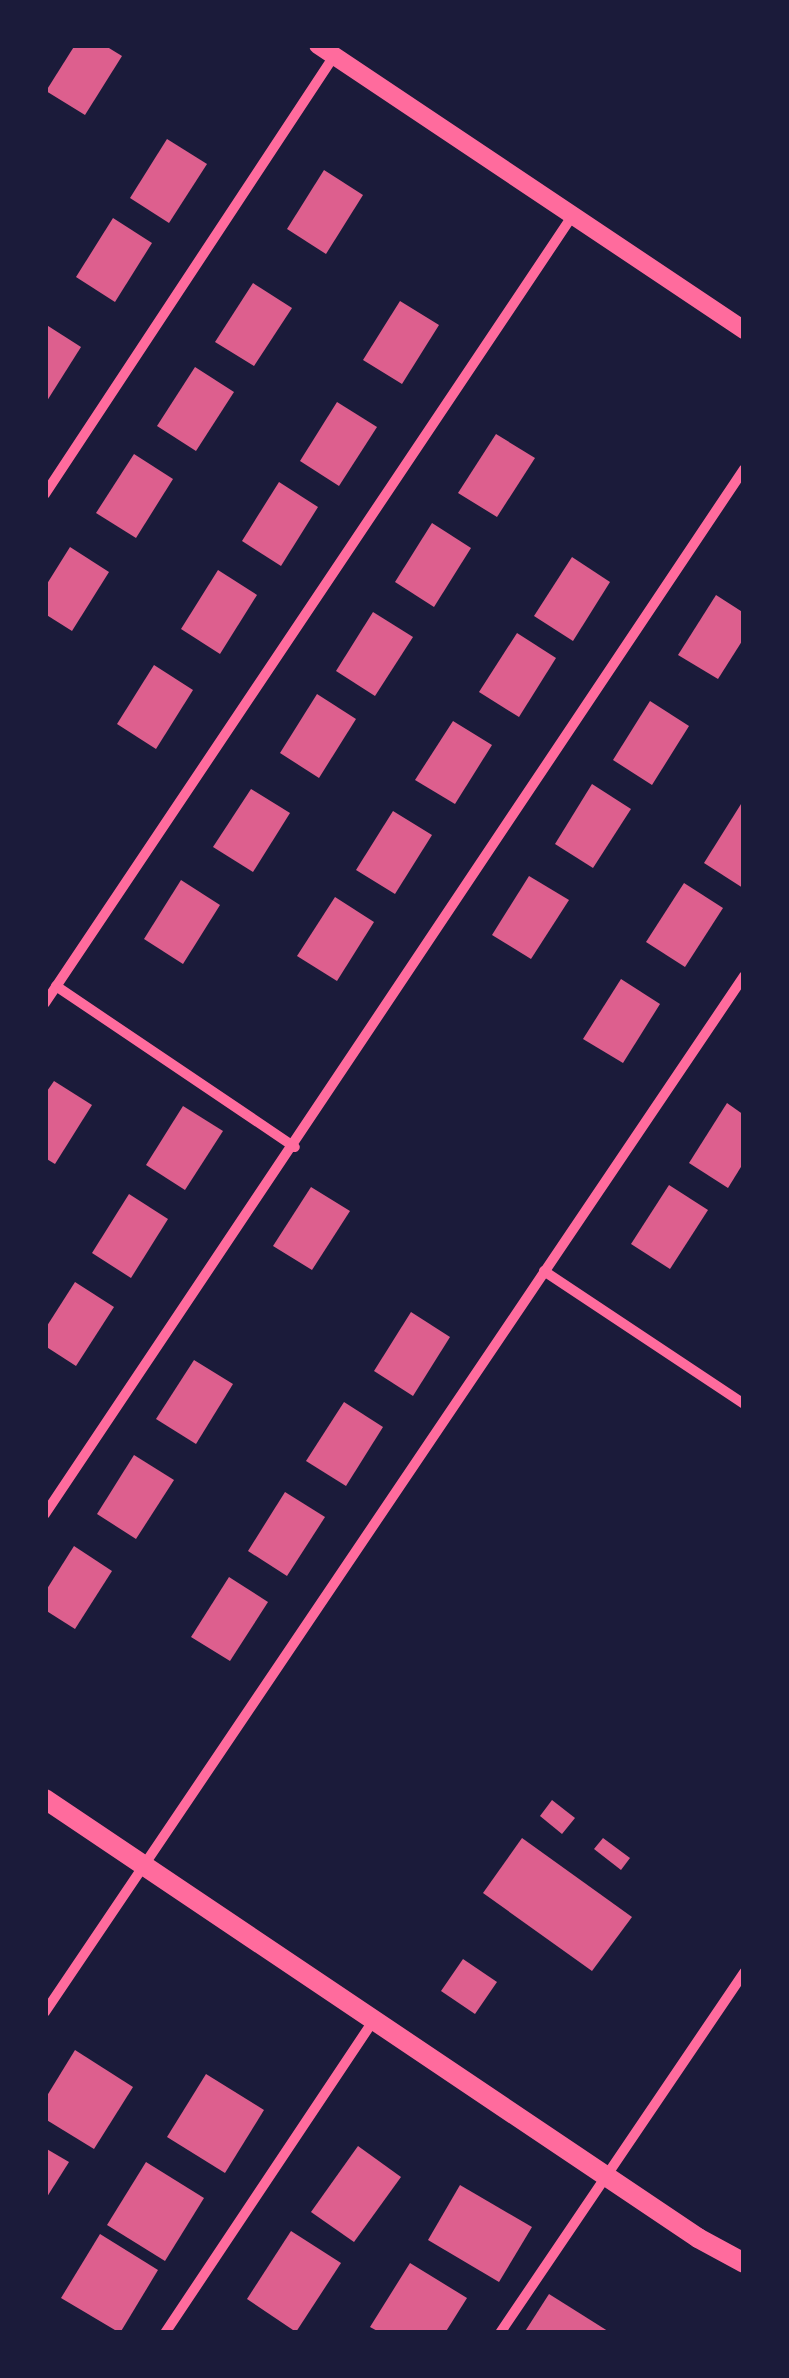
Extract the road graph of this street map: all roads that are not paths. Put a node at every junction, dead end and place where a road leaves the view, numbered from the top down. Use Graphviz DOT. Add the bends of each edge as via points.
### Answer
graph roads {
  1 [pos="318,45"];
  2 [pos="334,56"];
  3 [pos="574,214"];
  4 [pos="744,330"];
  5 [pos="744,469"];
  6 [pos="45,494"];
  7 [pos="744,976"];
  8 [pos="56,986"];
  9 [pos="45,1003"];
  10 [pos="295,1147"];
  11 [pos="544,1271"];
  12 [pos="744,1404"];
  13 [pos="45,1514"];
  14 [pos="45,1799"];
  15 [pos="142,1865"];
  16 [pos="744,1972"];
  17 [pos="45,2012"];
  18 [pos="374,2020"];
  19 [pos="605,2174"];
  20 [pos="744,2263"];
  21 [pos="165,2333"];
  22 [pos="500,2333"];
  1 -- 2 [label="street"];
  2 -- 3 [label="street"];
  2 -- 6 [label="street"];
  3 -- 4 [label="street"];
  3 -- 8 [label="street"];
  5 -- 10 [label="street"];
  7 -- 11 [label="street"];
  8 -- 9 [label="street"];
  8 -- 10 [label="street"];
  10 -- 13 [label="street"];
  11 -- 12 [label="street"];
  11 -- 15 [label="street"];
  14 -- 15 [label="main road"];
  15 -- 17 [label="street"];
  15 -- 18 [label="main road"];
  16 -- 19 [label="street"];
  18 -- 19 [label="main road"];
  18 -- 21 [label="street"];
  19 -- 20 [label="main road"];
  19 -- 22 [label="street"];
}
